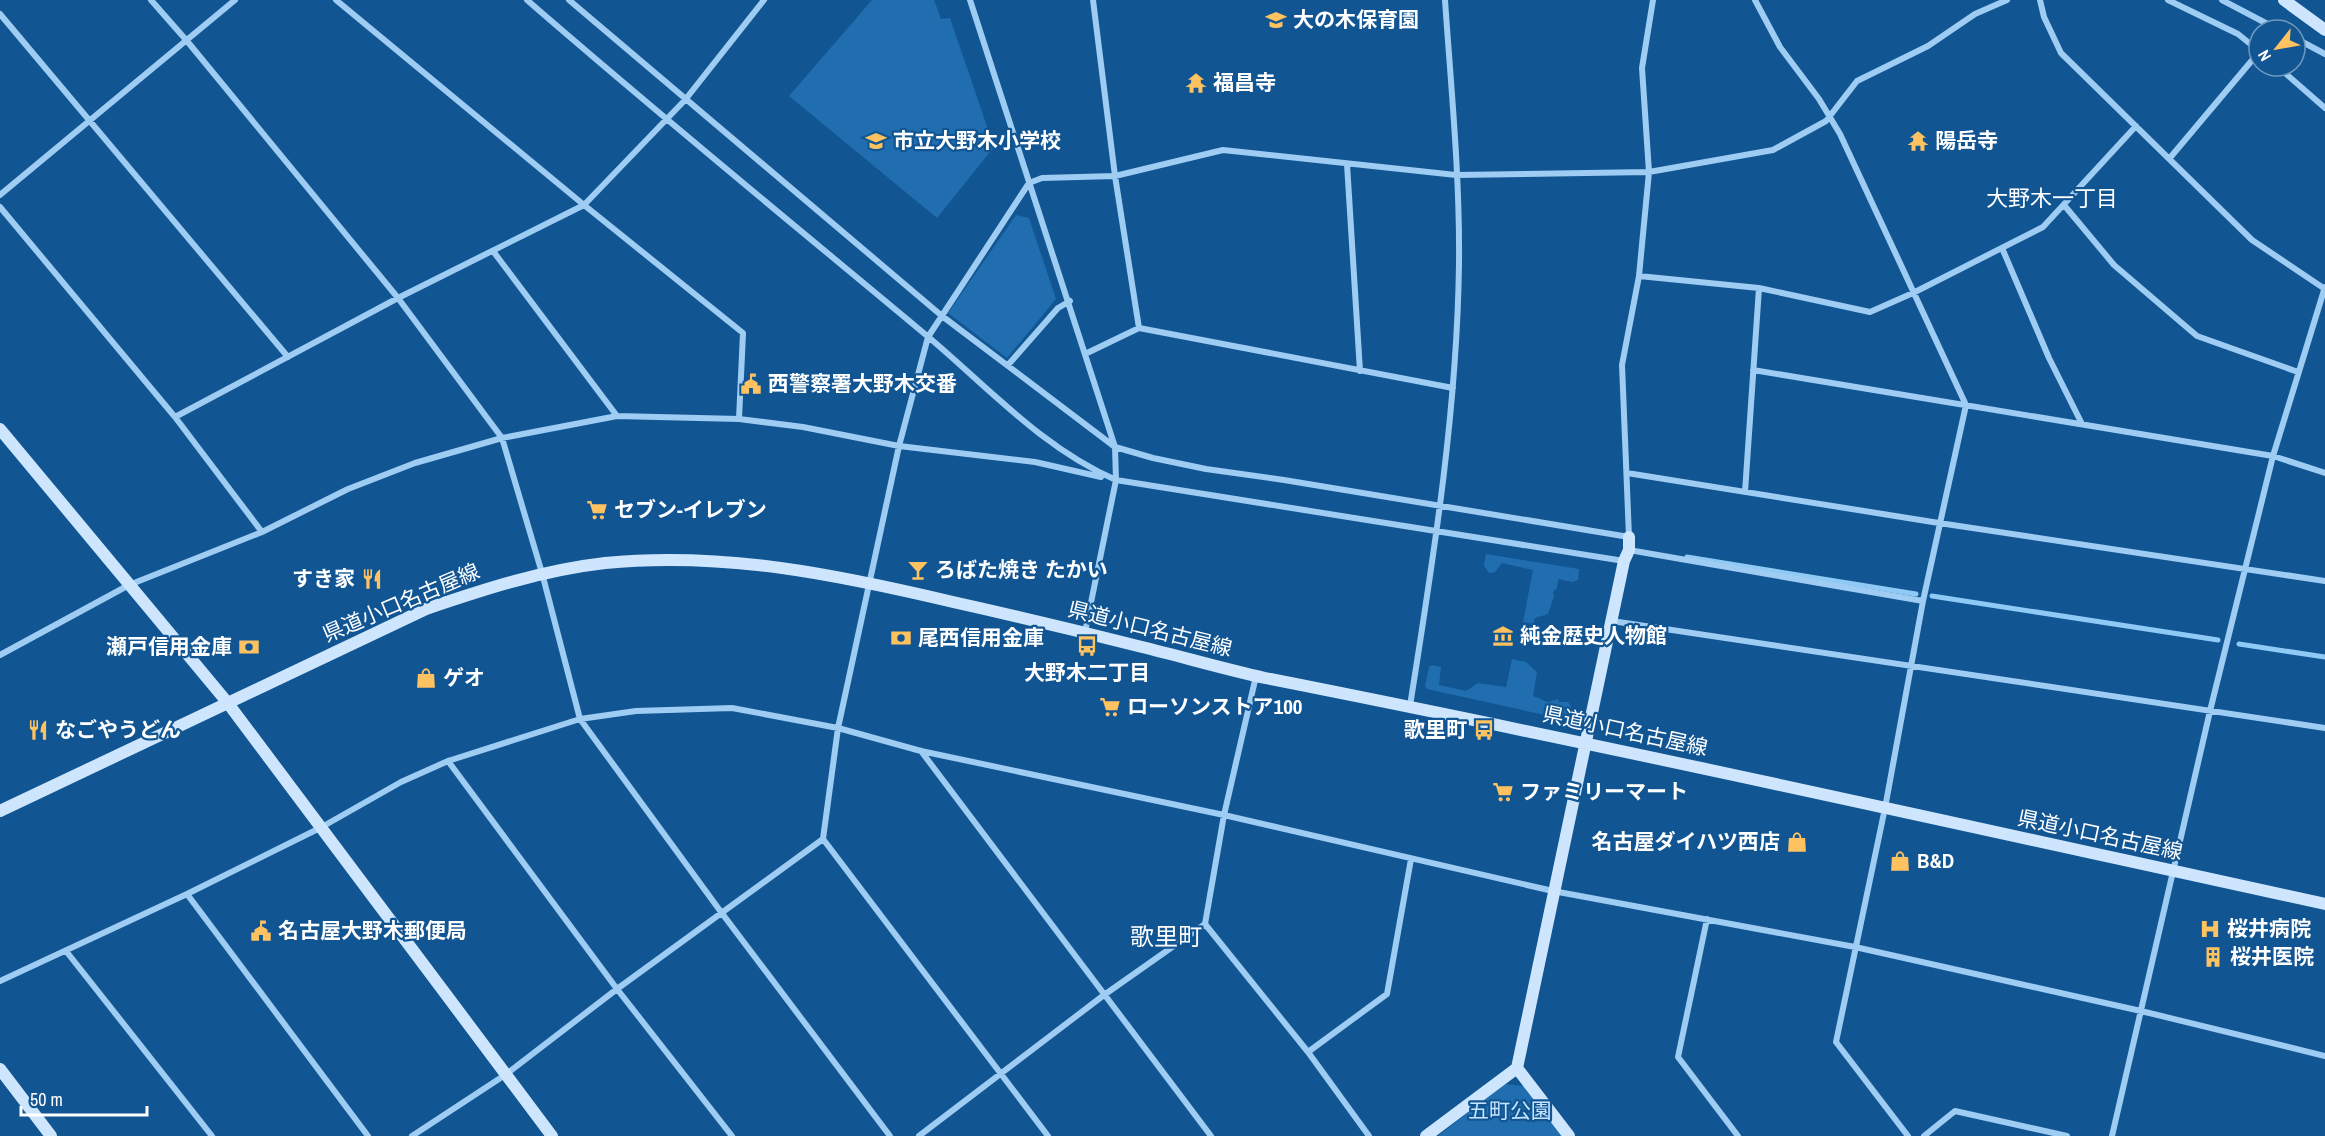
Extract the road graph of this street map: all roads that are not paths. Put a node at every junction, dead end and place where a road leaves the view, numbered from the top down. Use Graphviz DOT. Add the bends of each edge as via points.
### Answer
graph roads {
  1 [pos="151,0"];
  2 [pos="235,0"];
  3 [pos="336,0"];
  4 [pos="527,0"];
  5 [pos="568,0"];
  6 [pos="764,0"];
  7 [pos="970,0"];
  8 [pos="1093,0"];
  9 [pos="1445,0"];
  10 [pos="1653,0"];
  11 [pos="1755,0"];
  12 [pos="2007,0"];
  13 [pos="2040,0"];
  14 [pos="2168,0"];
  15 [pos="2222,0"];
  16 [pos="2284,0"];
  17 [pos="0,14"];
  18 [pos="2256,18"];
  19 [pos="2325,30"];
  20 [pos="187,40"];
  21 [pos="2247,42"];
  22 [pos="2307,44"];
  23 [pos="2325,54"];
  24 [pos="2247,66"];
  25 [pos="2291,78"];
  26 [pos="685,100"];
  27 [pos="2325,108"];
  28 [pos="1830,117"];
  29 [pos="665,120"];
  30 [pos="90,122"];
  31 [pos="2136,126"];
  32 [pos="2169,159"];
  33 [pos="1347,164"];
  34 [pos="1649,172"];
  35 [pos="1456,175"];
  36 [pos="1115,176"];
  37 [pos="1029,183"];
  38 [pos="0,195"];
  39 [pos="584,205"];
  40 [pos="2064,205"];
  41 [pos="0,207"];
  42 [pos="2002,248"];
  43 [pos="493,251"];
  44 [pos="1639,276"];
  45 [pos="1759,288"];
  46 [pos="2325,288"];
  47 [pos="1913,293"];
  48 [pos="398,298"];
  49 [pos="1070,301"];
  50 [pos="942,316"];
  51 [pos="1139,328"];
  52 [pos="928,337"];
  53 [pos="1085,354"];
  54 [pos="288,357"];
  55 [pos="1008,365"];
  56 [pos="1360,370"];
  57 [pos="1752,370"];
  58 [pos="2298,372"];
  59 [pos="1453,388"];
  60 [pos="1966,405"];
  61 [pos="617,416"];
  62 [pos="175,417"];
  63 [pos="739,419"];
  64 [pos="2082,424"];
  65 [pos="0,429"];
  66 [pos="502,438"];
  67 [pos="898,446"];
  68 [pos="1115,447"];
  69 [pos="2273,456"];
  70 [pos="1627,473"];
  71 [pos="2325,473"];
  72 [pos="1116,480"];
  73 [pos="1745,492"];
  74 [pos="1440,507"];
  75 [pos="1939,523"];
  76 [pos="262,532"];
  77 [pos="1437,532"];
  78 [pos="1627,550"];
  79 [pos="2246,568"];
  80 [pos="542,573"];
  81 [pos="2325,581"];
  82 [pos="869,582"];
  83 [pos="129,585"];
  84 [pos="1923,601"];
  85 [pos="1612,621"];
  86 [pos="1085,632"];
  87 [pos="1,654"];
  88 [pos="1911,667"];
  89 [pos="1256,676"];
  90 [pos="226,702"];
  91 [pos="1410,706"];
  92 [pos="2210,711"];
  93 [pos="580,719"];
  94 [pos="838,728"];
  95 [pos="2325,728"];
  96 [pos="1587,742"];
  97 [pos="921,751"];
  98 [pos="448,761"];
  99 [pos="1884,808"];
  100 [pos="0,811"];
  101 [pos="1224,815"];
  102 [pos="320,828"];
  103 [pos="823,839"];
  104 [pos="1411,859"];
  105 [pos="2174,871"];
  106 [pos="1554,891"];
  107 [pos="187,894"];
  108 [pos="2325,904"];
  109 [pos="721,912"];
  110 [pos="1707,919"];
  111 [pos="1205,924"];
  112 [pos="1855,947"];
  113 [pos="66,951"];
  114 [pos="0,981"];
  115 [pos="617,989"];
  116 [pos="1104,995"];
  117 [pos="2141,1011"];
  118 [pos="1308,1052"];
  119 [pos="2325,1056"];
  120 [pos="1517,1068"];
  121 [pos="0,1069"];
  122 [pos="505,1075"];
  123 [pos="1000,1075"];
  124 [pos="51,1136"];
  125 [pos="212,1136"];
  126 [pos="368,1136"];
  127 [pos="412,1136"];
  128 [pos="552,1136"];
  129 [pos="732,1136"];
  130 [pos="890,1136"];
  131 [pos="919,1136"];
  132 [pos="1048,1136"];
  133 [pos="1211,1136"];
  134 [pos="1369,1136"];
  135 [pos="1425,1136"];
  136 [pos="1569,1136"];
  137 [pos="1738,1136"];
  138 [pos="1908,1136"];
  139 [pos="1924,1136"];
  140 [pos="2067,1136"];
  141 [pos="2112,1136"];
  1 -- 20 [label="street"];
  2 -- 20 [label="street"];
  3 -- 39 [label="street"];
  4 -- 29 [label="street"];
  5 -- 26 [label="street"];
  6 -- 26 [label="street"];
  7 -- 37 [label="street"];
  8 -- 36 [label="street"];
  9 -- 35 [label="street"];
  10 -- 34 [label="street" via="1642,68"];
  11 -- 28 [label="street" via="1779,47"];
  12 -- 28 [label="street" via="1857,81"];
  13 -- 31 [label="street" via="2061,53"];
  14 -- 21 [label="street"];
  15 -- 18 [label="street"];
  16 -- 19 [label="main road"];
  17 -- 30 [label="street"];
  20 -- 30 [label="street"];
  20 -- 48 [label="street"];
  22 -- 23 [label="street"];
  24 -- 32 [label="street"];
  25 -- 27 [label="street"];
  26 -- 29 [label="street"];
  26 -- 50 [label="street"];
  28 -- 34 [label="street" via="1773,150"];
  28 -- 47 [label="street"];
  29 -- 39 [label="street"];
  29 -- 52 [label="street"];
  30 -- 38 [label="street"];
  30 -- 54 [label="street"];
  31 -- 32 [label="street"];
  31 -- 40 [label="street"];
  32 -- 46 [label="street" via="2252,240"];
  33 -- 35 [label="street"];
  33 -- 36 [label="street" via="1223,150"];
  33 -- 56 [label="street"];
  34 -- 35 [label="street"];
  34 -- 44 [label="street"];
  35 -- 59 [label="street" via="1459,263"];
  36 -- 37 [label="street" via="1042,178"];
  36 -- 51 [label="street"];
  37 -- 49 [label="street"];
  37 -- 50 [label="street"];
  39 -- 43 [label="street"];
  39 -- 63 [label="street" via="743,333"];
  40 -- 42 [label="street" via="2043,227"];
  40 -- 58 [label="street" via="2114,265 2197,336"];
  41 -- 62 [label="street"];
  42 -- 47 [label="street"];
  42 -- 64 [label="street"];
  43 -- 48 [label="street"];
  43 -- 61 [label="street"];
  44 -- 45 [label="street"];
  44 -- 70 [label="street" via="1622,365"];
  45 -- 47 [label="street" via="1870,312"];
  45 -- 57 [label="street"];
  46 -- 58 [label="street"];
  47 -- 60 [label="street"];
  48 -- 54 [label="street"];
  48 -- 66 [label="street"];
  49 -- 53 [label="street"];
  49 -- 55 [label="street" via="1058,308"];
  50 -- 52 [label="street"];
  50 -- 55 [label="street"];
  51 -- 53 [label="street"];
  51 -- 56 [label="street"];
  52 -- 67 [label="street"];
  52 -- 72 [label="street" via="1049,442 1088,468"];
  53 -- 68 [label="street"];
  54 -- 62 [label="street"];
  55 -- 68 [label="street"];
  56 -- 59 [label="street"];
  57 -- 60 [label="street"];
  57 -- 73 [label="street"];
  58 -- 69 [label="street"];
  59 -- 74 [label="street"];
  60 -- 64 [label="street"];
  60 -- 75 [label="street"];
  61 -- 63 [label="street"];
  61 -- 66 [label="street"];
  62 -- 76 [label="street"];
  63 -- 67 [label="street"];
  64 -- 69 [label="street"];
  65 -- 83 [label="main road"];
  66 -- 76 [label="street" via="415,463 360,484"];
  66 -- 80 [label="street"];
  67 -- 72 [label="street" via="1035,462"];
  67 -- 82 [label="street"];
  68 -- 72 [label="street"];
  68 -- 74 [label="street" via="1206,469"];
  69 -- 71 [label="street"];
  69 -- 79 [label="street"];
  70 -- 73 [label="street"];
  70 -- 78 [label="street"];
  72 -- 77 [label="street"];
  72 -- 86 [label="street"];
  73 -- 75 [label="street"];
  74 -- 77 [label="street"];
  74 -- 78 [label="street"];
  75 -- 79 [label="street"];
  75 -- 84 [label="street"];
  76 -- 83 [label="street"];
  77 -- 78 [label="street"];
  77 -- 91 [label="street"];
  78 -- 84 [label="street"];
  78 -- 85 [label="main road"];
  79 -- 81 [label="street"];
  79 -- 92 [label="street"];
  80 -- 82 [label="main road, 県道小口名古屋線" via="601,564 688,559"];
  80 -- 90 [label="main road, 県道小口名古屋線" via="426,609"];
  80 -- 93 [label="street"];
  82 -- 86 [label="main road, 県道小口名古屋線"];
  82 -- 94 [label="street"];
  83 -- 87 [label="street"];
  83 -- 90 [label="main road"];
  84 -- 88 [label="street"];
  85 -- 88 [label="street"];
  85 -- 96 [label="main road"];
  86 -- 89 [label="main road, 県道小口名古屋線"];
  88 -- 92 [label="street"];
  88 -- 99 [label="street"];
  89 -- 91 [label="main road, 県道小口名古屋線"];
  89 -- 101 [label="street"];
  90 -- 100 [label="main road, 県道小口名古屋線"];
  90 -- 102 [label="main road"];
  91 -- 96 [label="main road, 県道小口名古屋線"];
  92 -- 95 [label="street"];
  92 -- 105 [label="street"];
  93 -- 94 [label="street" via="636,711 732,708"];
  93 -- 98 [label="street"];
  93 -- 109 [label="street"];
  94 -- 97 [label="street"];
  94 -- 103 [label="street"];
  96 -- 99 [label="main road, 県道小口名古屋線"];
  96 -- 106 [label="main road"];
  97 -- 101 [label="street"];
  97 -- 116 [label="street"];
  98 -- 102 [label="street" via="401,782"];
  98 -- 115 [label="street"];
  99 -- 105 [label="main road, 県道小口名古屋線"];
  99 -- 112 [label="street"];
  101 -- 104 [label="street"];
  101 -- 111 [label="street"];
  102 -- 107 [label="street"];
  102 -- 122 [label="main road"];
  103 -- 109 [label="street"];
  103 -- 123 [label="street"];
  104 -- 106 [label="street"];
  104 -- 118 [label="street" via="1387,994"];
  105 -- 108 [label="main road, 県道小口名古屋線"];
  105 -- 117 [label="street"];
  106 -- 110 [label="street"];
  106 -- 120 [label="main road"];
  107 -- 113 [label="street"];
  107 -- 126 [label="street"];
  109 -- 115 [label="street"];
  109 -- 130 [label="street"];
  110 -- 112 [label="street"];
  110 -- 137 [label="street" via="1678,1057"];
  111 -- 116 [label="street"];
  111 -- 118 [label="street"];
  112 -- 117 [label="street"];
  112 -- 138 [label="street" via="1836,1042"];
  113 -- 114 [label="street"];
  113 -- 125 [label="street"];
  115 -- 122 [label="street"];
  115 -- 129 [label="street"];
  116 -- 123 [label="street"];
  116 -- 133 [label="street"];
  117 -- 119 [label="street"];
  117 -- 141 [label="street"];
  118 -- 134 [label="street"];
  120 -- 135 [label="main road"];
  120 -- 136 [label="main road"];
  121 -- 124 [label="main road"];
  122 -- 127 [label="street"];
  122 -- 128 [label="main road"];
  123 -- 131 [label="street"];
  123 -- 132 [label="street"];
  139 -- 140 [label="street" via="1955,1111"];
}
